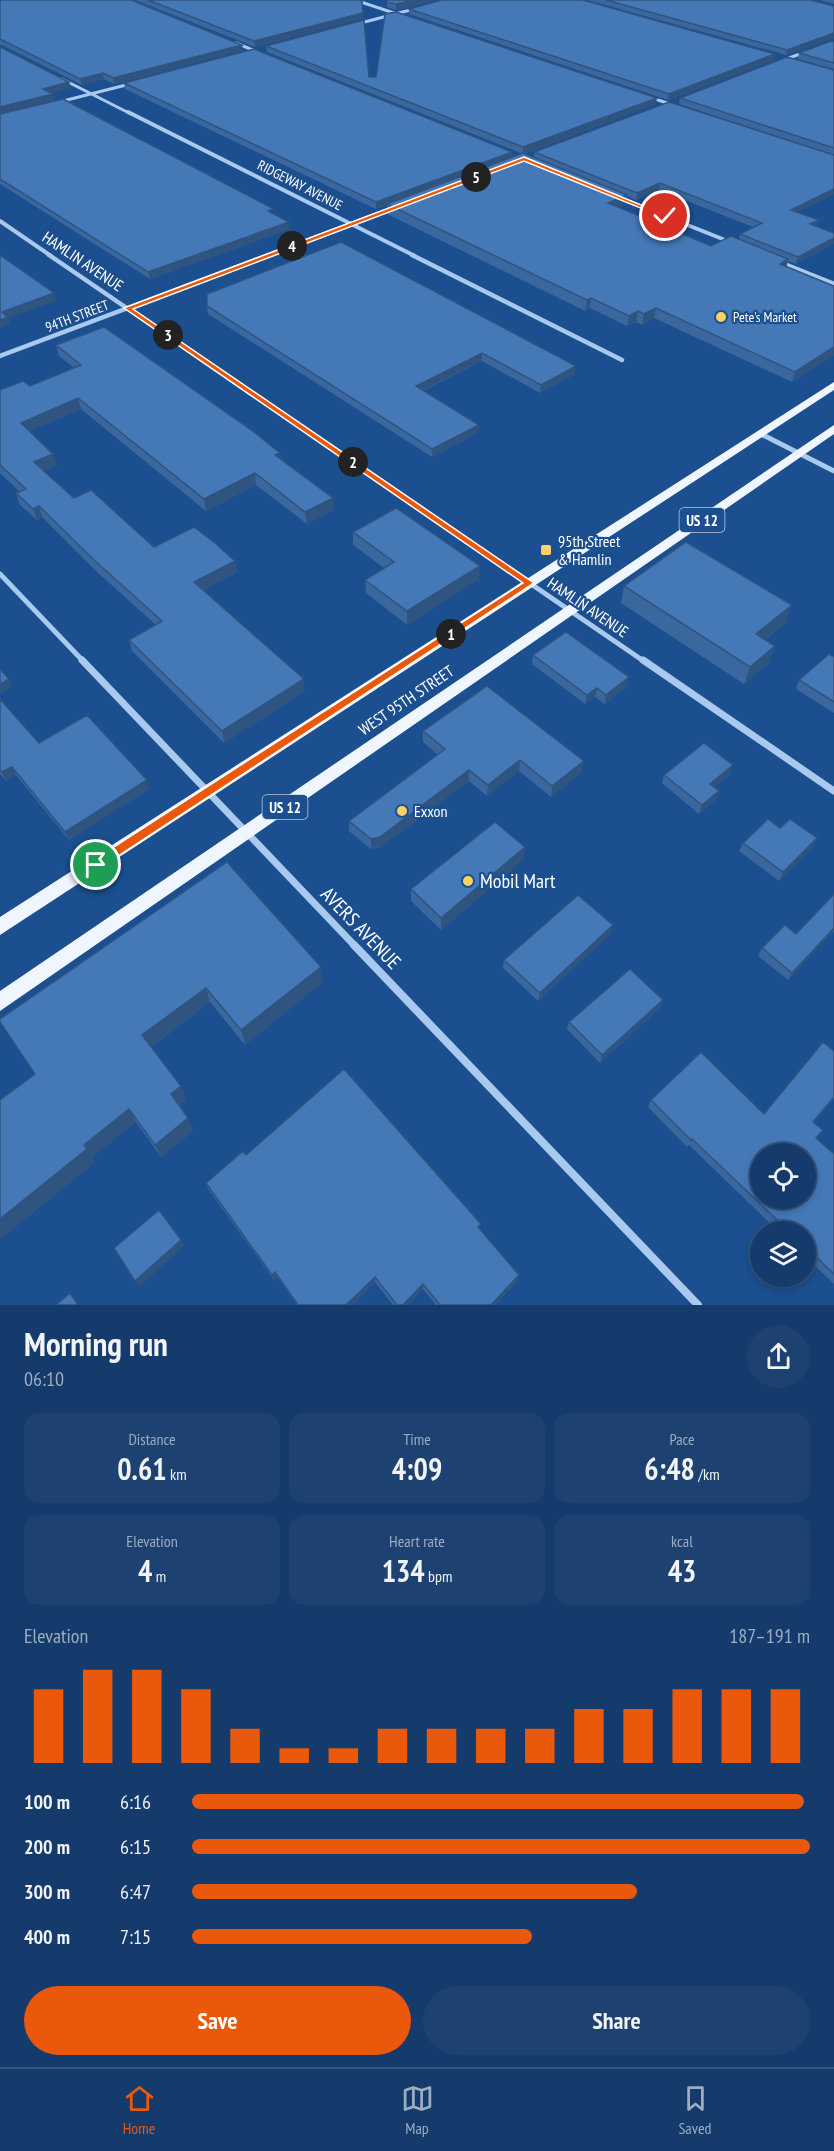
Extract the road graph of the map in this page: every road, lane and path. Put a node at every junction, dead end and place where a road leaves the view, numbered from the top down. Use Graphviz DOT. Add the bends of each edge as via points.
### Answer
graph roads {
  1 [pos="355,0"];
  2 [pos="416,8"];
  3 [pos="396,14"];
  4 [pos="405,17"];
  5 [pos="352,25"];
  6 [pos="234,42"];
  7 [pos="266,48"];
  8 [pos="815,48"];
  9 [pos="255,51"];
  10 [pos="244,54"];
  11 [pos="264,54"];
  12 [pos="775,56"];
  13 [pos="786,59"];
  14 [pos="796,62"];
  15 [pos="775,64"];
  16 [pos="61,78"];
  17 [pos="135,82"];
  18 [pos="91,94"];
  19 [pos="647,97"];
  20 [pos="679,100"];
  21 [pos="57,103"];
  22 [pos="669,104"];
  23 [pos="680,107"];
  24 [pos="658,108"];
  25 [pos="611,194"];
  26 [pos="394,207"];
  27 [pos="0,220"];
  28 [pos="351,224"];
  29 [pos="731,242"];
  30 [pos="775,260"];
  31 [pos="834,284"];
  32 [pos="128,308"];
  33 [pos="0,356"];
  34 [pos="622,360"];
  35 [pos="834,385"];
  36 [pos="834,429"];
  37 [pos="759,433"];
  38 [pos="799,453"];
  39 [pos="834,471"];
  40 [pos="0,574"];
  41 [pos="529,583"];
  42 [pos="570,611"];
  43 [pos="834,791"];
  44 [pos="208,792"];
  45 [pos="247,833"];
  46 [pos="0,927"];
  47 [pos="0,1002"];
  48 [pos="698,1305"];
  1 -- 3 [label="street"];
  2 -- 3 [label="street"];
  3 -- 4 [label="street"];
  3 -- 5 [label="street"];
  6 -- 9 [label="street"];
  7 -- 9 [label="street"];
  8 -- 13 [label="street"];
  9 -- 10 [label="street"];
  9 -- 11 [label="street"];
  12 -- 13 [label="street"];
  13 -- 14 [label="street"];
  13 -- 15 [label="street"];
  16 -- 18 [label="street, RIDGEWAY AVENUE"];
  17 -- 18 [label="street"];
  18 -- 21 [label="street"];
  18 -- 28 [label="street, RIDGEWAY AVENUE"];
  19 -- 22 [label="street"];
  20 -- 22 [label="street"];
  22 -- 23 [label="street"];
  22 -- 24 [label="street"];
  25 -- 29 [label="street"];
  26 -- 28 [label="street, 94TH STREET"];
  27 -- 32 [label="street, HAMLIN AVENUE"];
  28 -- 32 [label="street, 94TH STREET"];
  28 -- 34 [label="street, RIDGEWAY AVENUE"];
  30 -- 31 [label="street"];
  32 -- 33 [label="street, 94TH STREET"];
  32 -- 41 [label="street, HAMLIN AVENUE"];
  35 -- 37 [label="main road, WEST 95TH STREET / US 12"];
  36 -- 38 [label="main road, WEST 95TH STREET / US 12"];
  37 -- 38 [label="street"];
  37 -- 41 [label="main road, WEST 95TH STREET / US 12"];
  38 -- 39 [label="street"];
  38 -- 42 [label="main road, WEST 95TH STREET / US 12"];
  40 -- 44 [label="street, AVERS AVENUE"];
  41 -- 42 [label="street, HAMLIN AVENUE"];
  41 -- 44 [label="main road, WEST 95TH STREET / US 12"];
  42 -- 43 [label="street, HAMLIN AVENUE"];
  42 -- 45 [label="main road, WEST 95TH STREET / US 12"];
  44 -- 45 [label="street, AVERS AVENUE"];
  44 -- 46 [label="main road, WEST 95TH STREET / US 12"];
  45 -- 47 [label="main road, WEST 95TH STREET / US 12"];
  45 -- 48 [label="street, AVERS AVENUE"];
}
